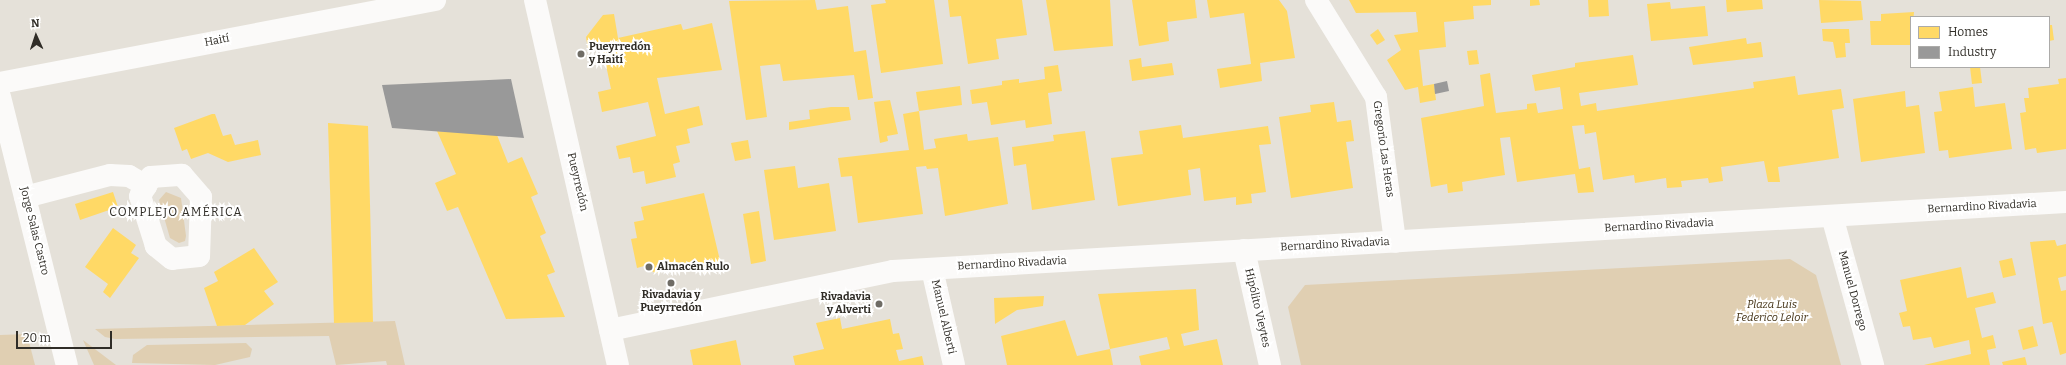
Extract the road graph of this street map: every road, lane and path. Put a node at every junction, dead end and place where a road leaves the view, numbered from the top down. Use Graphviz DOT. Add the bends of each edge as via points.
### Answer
graph roads {
  1 [pos="435,0"];
  2 [pos="535,0"];
  3 [pos="1316,0"];
  4 [pos="0,83"];
  5 [pos="0,97"];
  6 [pos="146,186"];
  7 [pos="25,197"];
  8 [pos="2066,202"];
  9 [pos="1832,216"];
  10 [pos="1395,242"];
  11 [pos="1244,250"];
  12 [pos="932,269"];
  13 [pos="610,330"];
  14 [pos="67,365"];
  15 [pos="618,365"];
  16 [pos="954,365"];
  17 [pos="1270,365"];
  18 [pos="1873,365"];
  1 -- 4 [label="street, Haití"];
  2 -- 13 [label="street, Pueyrredón"];
  3 -- 10 [label="street, Gregorio Las Heras" via="1376,97"];
  5 -- 7 [label="street, Jorge Salas Castro"];
  6 -- 7 [label="street" via="129,176 110,175"];
  7 -- 14 [label="street, Jorge Salas Castro"];
  8 -- 9 [label="street, Bernardino Rivadavia"];
  9 -- 10 [label="street, Bernardino Rivadavia"];
  9 -- 18 [label="street, Manuel Dorrego"];
  10 -- 11 [label="street, Bernardino Rivadavia"];
  11 -- 12 [label="street, Bernardino Rivadavia"];
  11 -- 17 [label="street, Hipólito Vieytes"];
  12 -- 13 [label="street, Bernardino Rivadavia" via="893,271"];
  12 -- 16 [label="street, Manuel Alberti"];
  13 -- 15 [label="street, Pueyrredón"];
}
